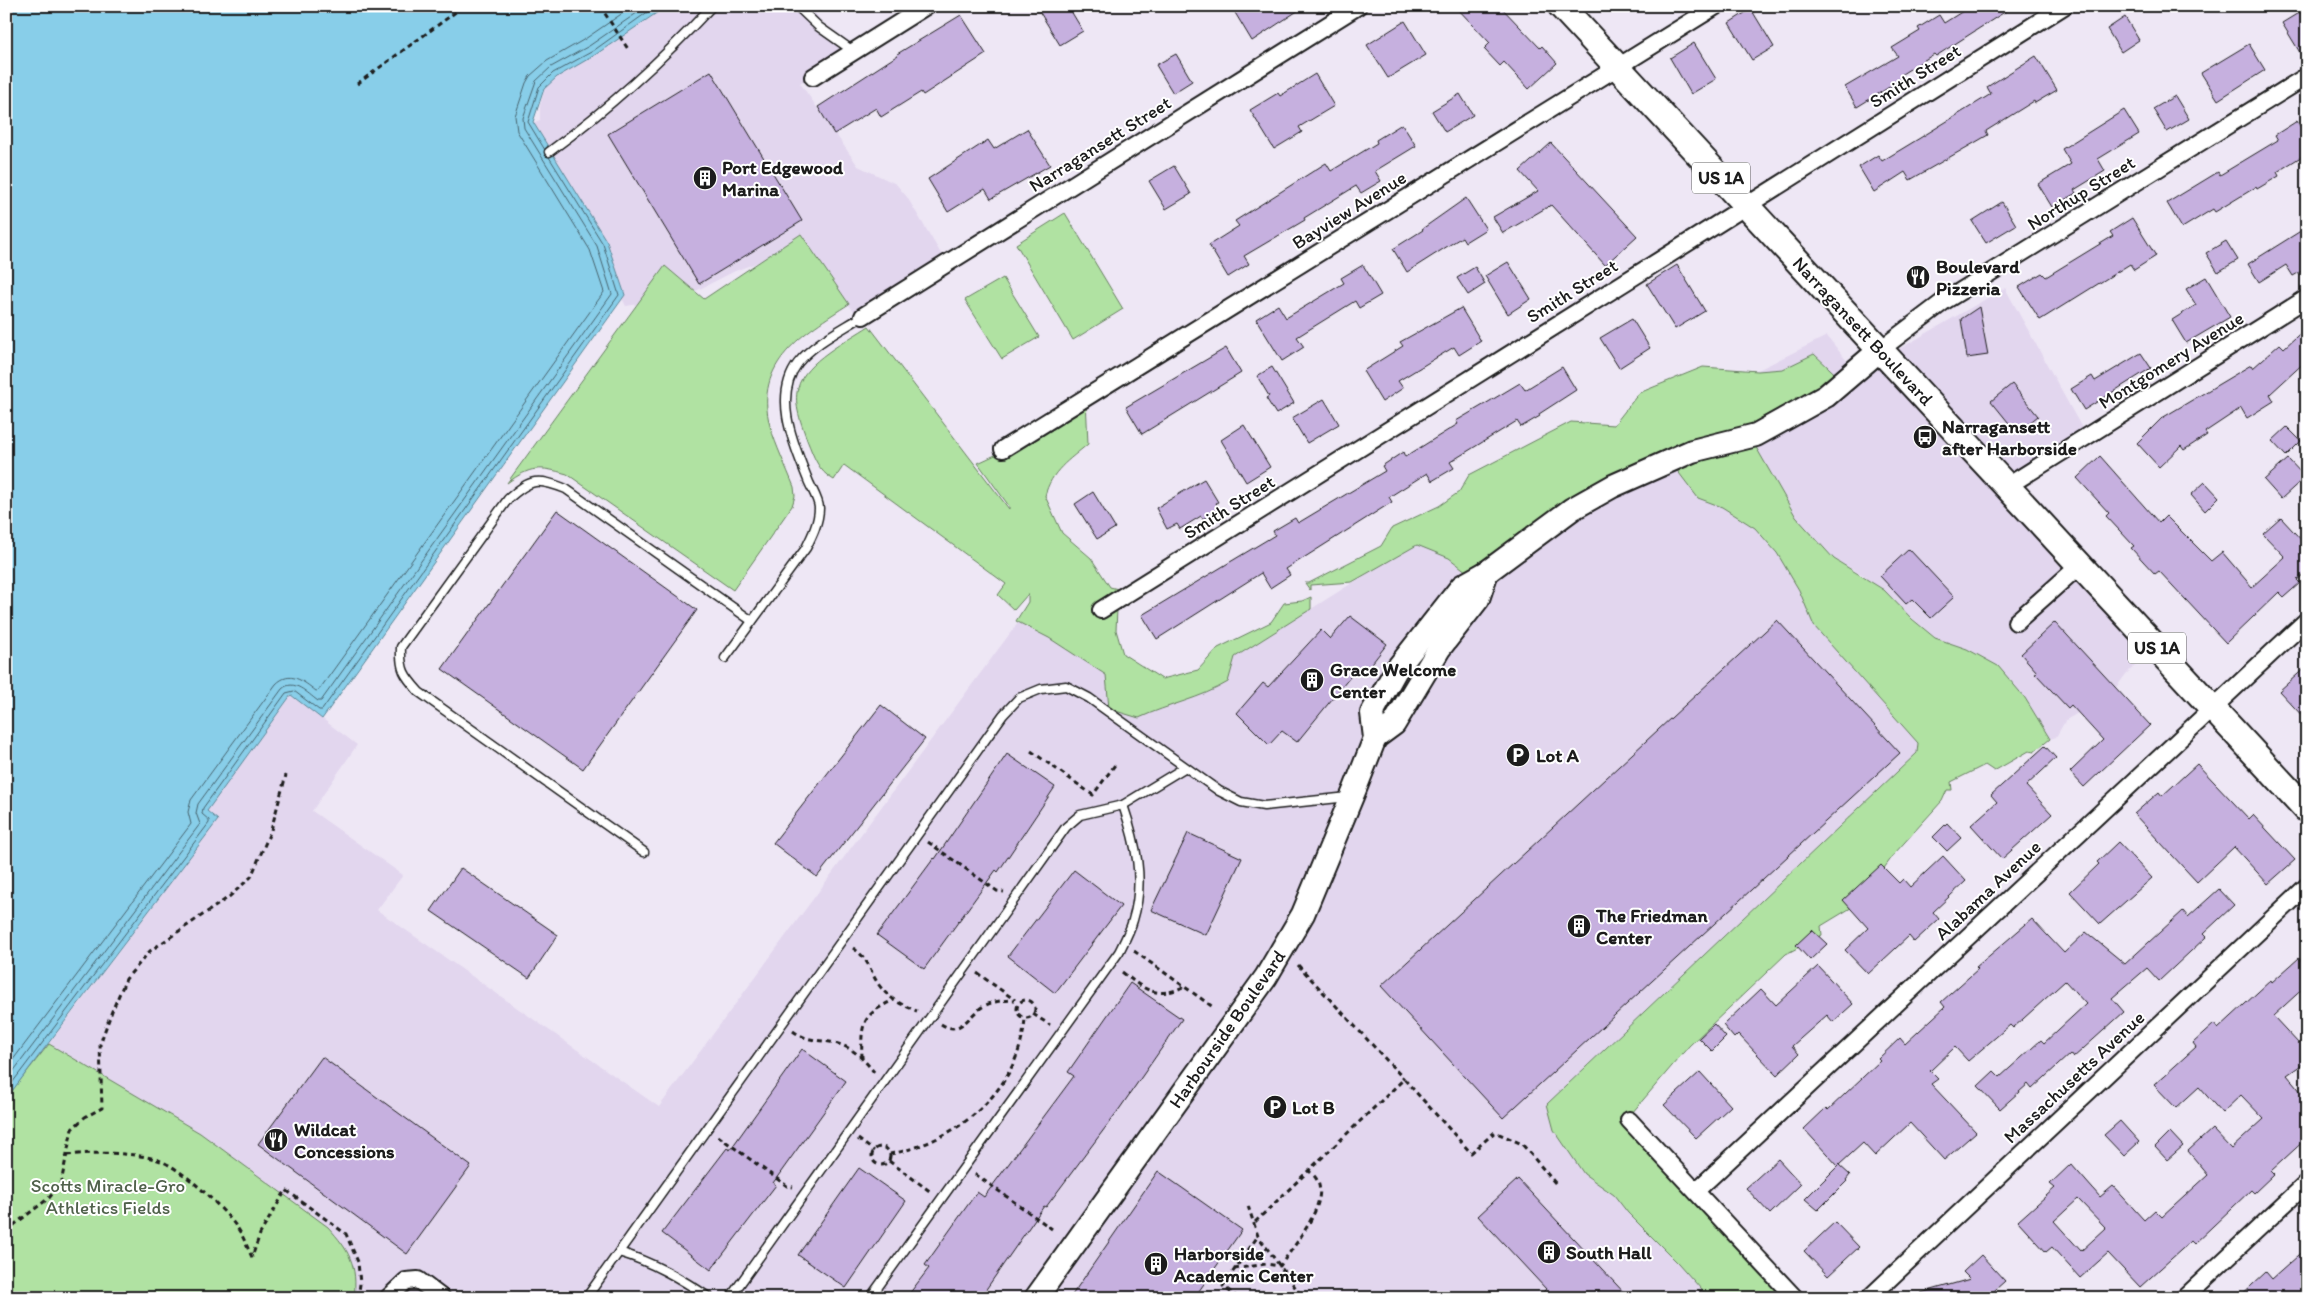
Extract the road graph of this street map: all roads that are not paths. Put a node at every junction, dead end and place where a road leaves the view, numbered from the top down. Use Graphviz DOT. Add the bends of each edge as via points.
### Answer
graph roads {
  1 [pos="712,6"];
  2 [pos="797,6"];
  3 [pos="926,6"];
  4 [pos="1358,6"];
  5 [pos="1561,6"];
  6 [pos="1716,6"];
  7 [pos="2064,6"];
  8 [pos="853,51"];
  9 [pos="1618,68"];
  10 [pos="2307,76"];
  11 [pos="813,77"];
  12 [pos="549,152"];
  13 [pos="1747,205"];
  14 [pos="2307,298"];
  15 [pos="862,316"];
  16 [pos="1881,349"];
  17 [pos="1003,449"];
  18 [pos="2006,487"];
  19 [pos="2080,565"];
  20 [pos="1101,610"];
  21 [pos="2307,620"];
  22 [pos="752,621"];
  23 [pos="2016,622"];
  24 [pos="725,658"];
  25 [pos="2213,708"];
  26 [pos="1184,768"];
  27 [pos="1352,796"];
  28 [pos="1123,805"];
  29 [pos="2307,810"];
  30 [pos="644,852"];
  31 [pos="2307,886"];
  32 [pos="1629,1120"];
  33 [pos="2307,1183"];
  34 [pos="1697,1190"];
  35 [pos="619,1252"];
  36 [pos="388,1298"];
  37 [pos="442,1298"];
  38 [pos="586,1298"];
  39 [pos="710,1298"];
  40 [pos="730,1298"];
  41 [pos="870,1298"];
  42 [pos="1036,1298"];
  43 [pos="1795,1298"];
  44 [pos="1869,1298"];
  45 [pos="2184,1298"];
  1 -- 12 [label="lane" via="626,92"];
  2 -- 8 [label="lane" via="819,27"];
  3 -- 8 [label="street"];
  4 -- 15 [label="street, Narragansett Street"];
  5 -- 9 [label="main road, Narragansett Boulevard / US 1A"];
  6 -- 9 [label="street, Bayview Avenue"];
  7 -- 13 [label="street, Smith Street"];
  8 -- 11 [label="street"];
  9 -- 13 [label="main road, Narragansett Boulevard / US 1A"];
  9 -- 17 [label="street, Bayview Avenue"];
  10 -- 16 [label="street, Northup Street" via="1942,302"];
  13 -- 16 [label="main road, Narragansett Boulevard / US 1A"];
  13 -- 20 [label="street, Smith Street"];
  14 -- 18 [label="street, Montgomery Avenue"];
  15 -- 22 [label="lane" via="812,348 797,364 788,382 785,399 787,420 819,507 815,529 806,548"];
  16 -- 18 [label="main road, Narragansett Boulevard / US 1A"];
  16 -- 27 [label="street, Harbourside Boulevard" via="1826,396 1756,435 1692,452 1613,486 1572,509 1487,572 1462,586 1396,670 1372,713 1375,738"];
  18 -- 19 [label="main road, Narragansett Boulevard / US 1A"];
  19 -- 23 [label="street"];
  19 -- 25 [label="main road, Narragansett Boulevard / US 1A"];
  21 -- 25 [label="street, Alabama Avenue"];
  22 -- 24 [label="lane"];
  22 -- 30 [label="lane" via="566,489 546,481 525,484 508,499 401,647 400,666 419,692"];
  25 -- 29 [label="main road, Narragansett Boulevard / US 1A"];
  25 -- 34 [label="street, Alabama Avenue"];
  26 -- 27 [label="lane" via="1240,802 1264,806"];
  26 -- 28 [label="lane"];
  26 -- 35 [label="lane" via="1089,698 1066,686 1041,689 1019,698 1003,715"];
  27 -- 42 [label="street, Harbourside Boulevard" via="1303,914 1266,977"];
  28 -- 40 [label="lane" via="1080,815 1066,828"];
  28 -- 41 [label="lane" via="1138,862 1139,890 1133,921 1119,952"];
  31 -- 44 [label="street, Massachusetts Avenue"];
  32 -- 34 [label="street"];
  33 -- 45 [label="street"];
  34 -- 43 [label="street"];
  35 -- 38 [label="lane"];
  35 -- 39 [label="lane" via="678,1277"];
  36 -- 37 [label="street" via="406,1281 418,1280"];
}
